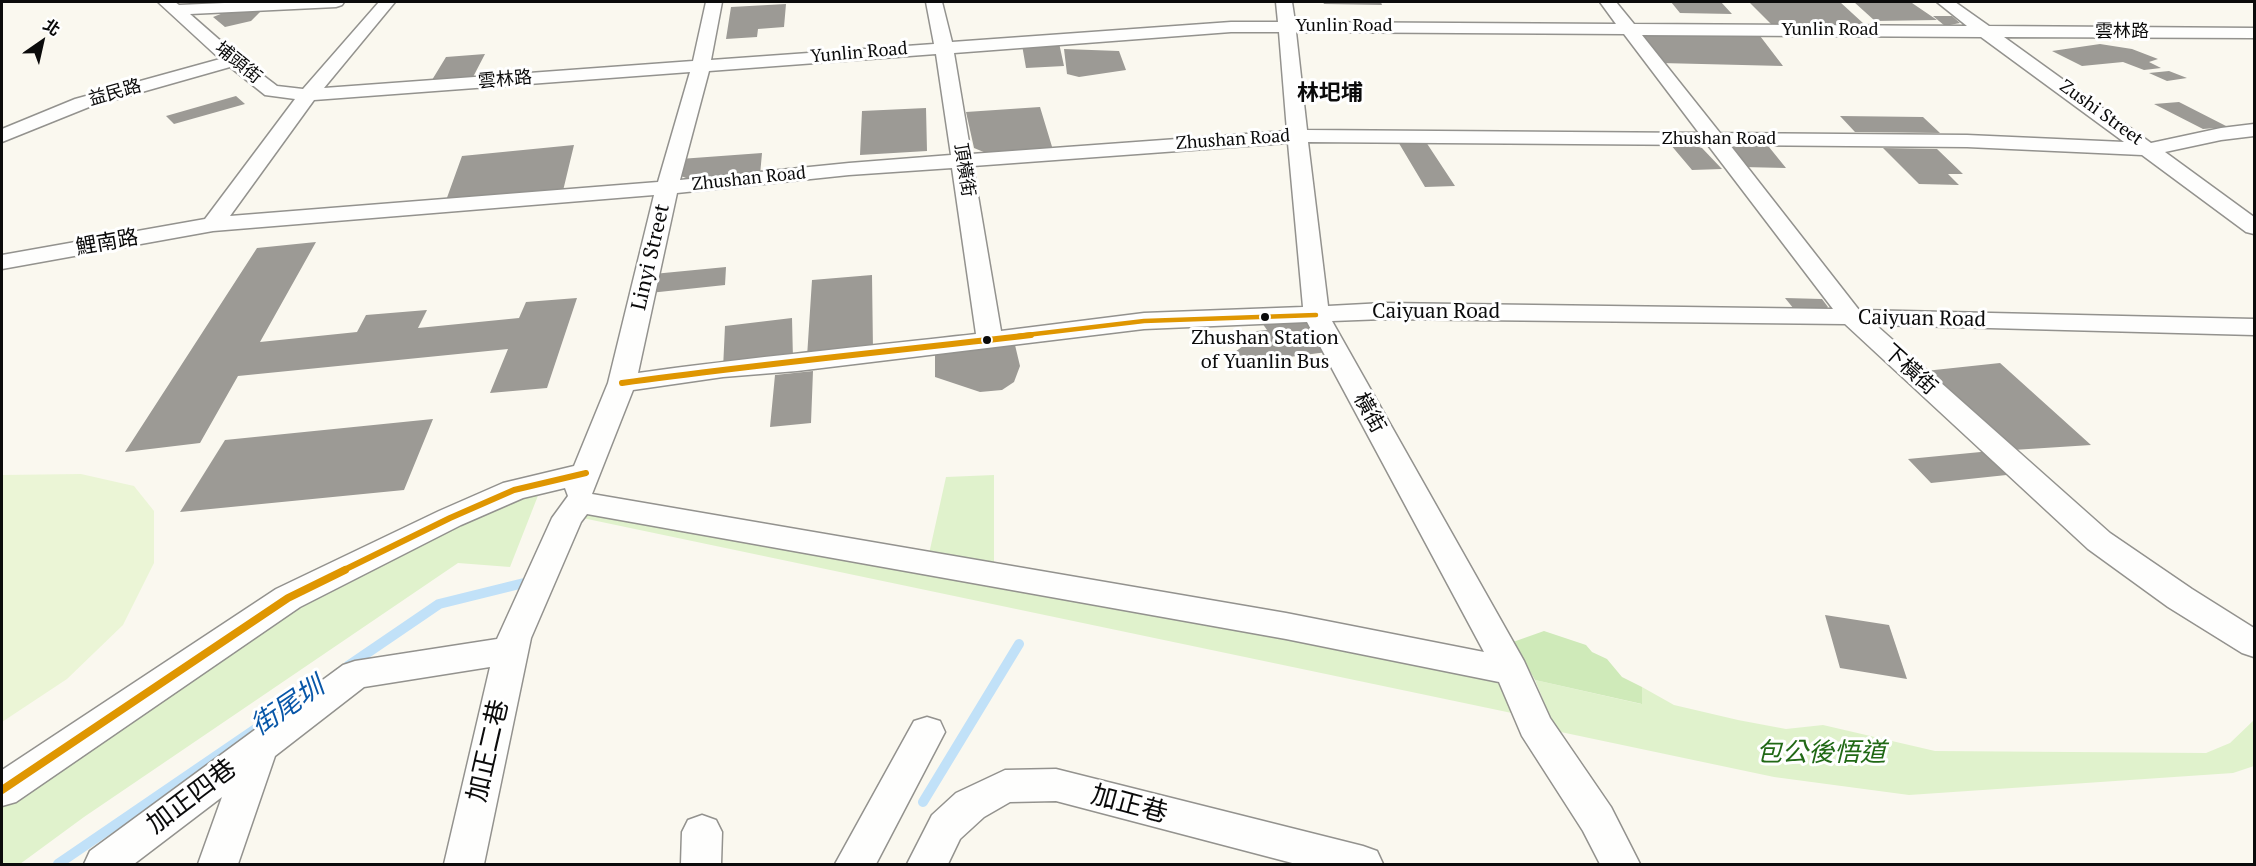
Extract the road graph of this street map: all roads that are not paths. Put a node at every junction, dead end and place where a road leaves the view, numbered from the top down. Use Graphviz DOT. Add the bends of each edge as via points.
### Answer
graph roads {
  1 [pos="336,2"];
  2 [pos="387,2"];
  3 [pos="714,2"];
  4 [pos="934,2"];
  5 [pos="1284,2"];
  6 [pos="1608,2"];
  7 [pos="1946,2"];
  8 [pos="171,6"];
  9 [pos="1286,26"];
  10 [pos="1629,29"];
  11 [pos="1989,32"];
  12 [pos="2254,33"];
  13 [pos="944,47"];
  14 [pos="233,62"];
  15 [pos="702,66"];
  16 [pos="308,95"];
  17 [pos="2254,130"];
  18 [pos="2,136"];
  19 [pos="1296,136"];
  20 [pos="1716,138"];
  21 [pos="2151,149"];
  22 [pos="962,161"];
  23 [pos="667,188"];
  24 [pos="213,224"];
  25 [pos="2254,226"];
  26 [pos="7,262"];
  27 [pos="1316,315"];
  28 [pos="1851,317"];
  29 [pos="2254,327"];
  30 [pos="990,340"];
  31 [pos="622,383"];
  32 [pos="583,488"];
  33 [pos="513,644"];
  34 [pos="2254,644"];
  35 [pos="1512,671"];
  36 [pos="927,732"];
  37 [pos="260,746"];
  38 [pos="2,790"];
  39 [pos="104,864"];
  40 [pos="218,864"];
  41 [pos="464,864"];
  42 [pos="855,864"];
  43 [pos="927,864"];
  44 [pos="1363,864"];
  45 [pos="1620,864"];
  1 -- 8 [label="street"];
  2 -- 16 [label="street"];
  3 -- 15 [label="street, Linyi Street"];
  4 -- 13 [label="street, 頂橫街"];
  5 -- 9 [label="street, 橫街"];
  6 -- 10 [label="street, 下橫街"];
  7 -- 11 [label="street, Zushi Street"];
  8 -- 14 [label="street, 埔頭街"];
  9 -- 10 [label="street, Yunlin Road"];
  9 -- 13 [label="street, Yunlin Road"];
  9 -- 19 [label="street, 橫街"];
  10 -- 11 [label="street, Yunlin Road"];
  10 -- 20 [label="street, 下橫街"];
  11 -- 12 [label="street, 雲林路"];
  11 -- 21 [label="street, Zushi Street"];
  13 -- 15 [label="street, Yunlin Road"];
  13 -- 22 [label="street, 頂橫街"];
  14 -- 16 [label="street, 埔頭街" via="272,92"];
  14 -- 18 [label="street, 益民路" via="82,103"];
  15 -- 16 [label="street, 雲林路"];
  15 -- 23 [label="street, Linyi Street"];
  16 -- 24 [label="street"];
  17 -- 21 [label="street, Zhushan Road"];
  19 -- 20 [label="street, Zhushan Road"];
  19 -- 22 [label="street, Zhushan Road"];
  19 -- 27 [label="street, 橫街"];
  20 -- 21 [label="street, Zhushan Road" via="1967,141"];
  20 -- 28 [label="street, 下橫街"];
  21 -- 25 [label="street, Zushi Street"];
  22 -- 23 [label="street, Zhushan Road"];
  22 -- 30 [label="street, 頂橫街"];
  23 -- 24 [label="street, Zhushan Road"];
  23 -- 31 [label="street, Linyi Street"];
  24 -- 26 [label="street, 鯉南路"];
  27 -- 28 [label="street, Caiyuan Road" via="1384,311"];
  27 -- 30 [label="street, Caiyuan Road" via="1144,321"];
  27 -- 35 [label="street, 橫街"];
  28 -- 29 [label="street, Caiyuan Road"];
  28 -- 34 [label="street, 下橫街" via="2099,541"];
  30 -- 31 [label="street, Caiyuan Road"];
  31 -- 32 [label="street, Linyi Street"];
  32 -- 33 [label="street, 加正二巷"];
  32 -- 35 [label="street"];
  32 -- 38 [label="street" via="514,490 288,598"];
  33 -- 37 [label="street, 加正四巷" via="355,675"];
  33 -- 41 [label="street, 加正二巷"];
  35 -- 45 [label="street, 橫街" via="1535,725 1597,819"];
  36 -- 42 [label="street"];
  37 -- 39 [label="street, 加正四巷"];
  37 -- 40 [label="street"];
  43 -- 44 [label="street, 加正巷" via="946,827 970,805 1005,786 1056,785"];
}
